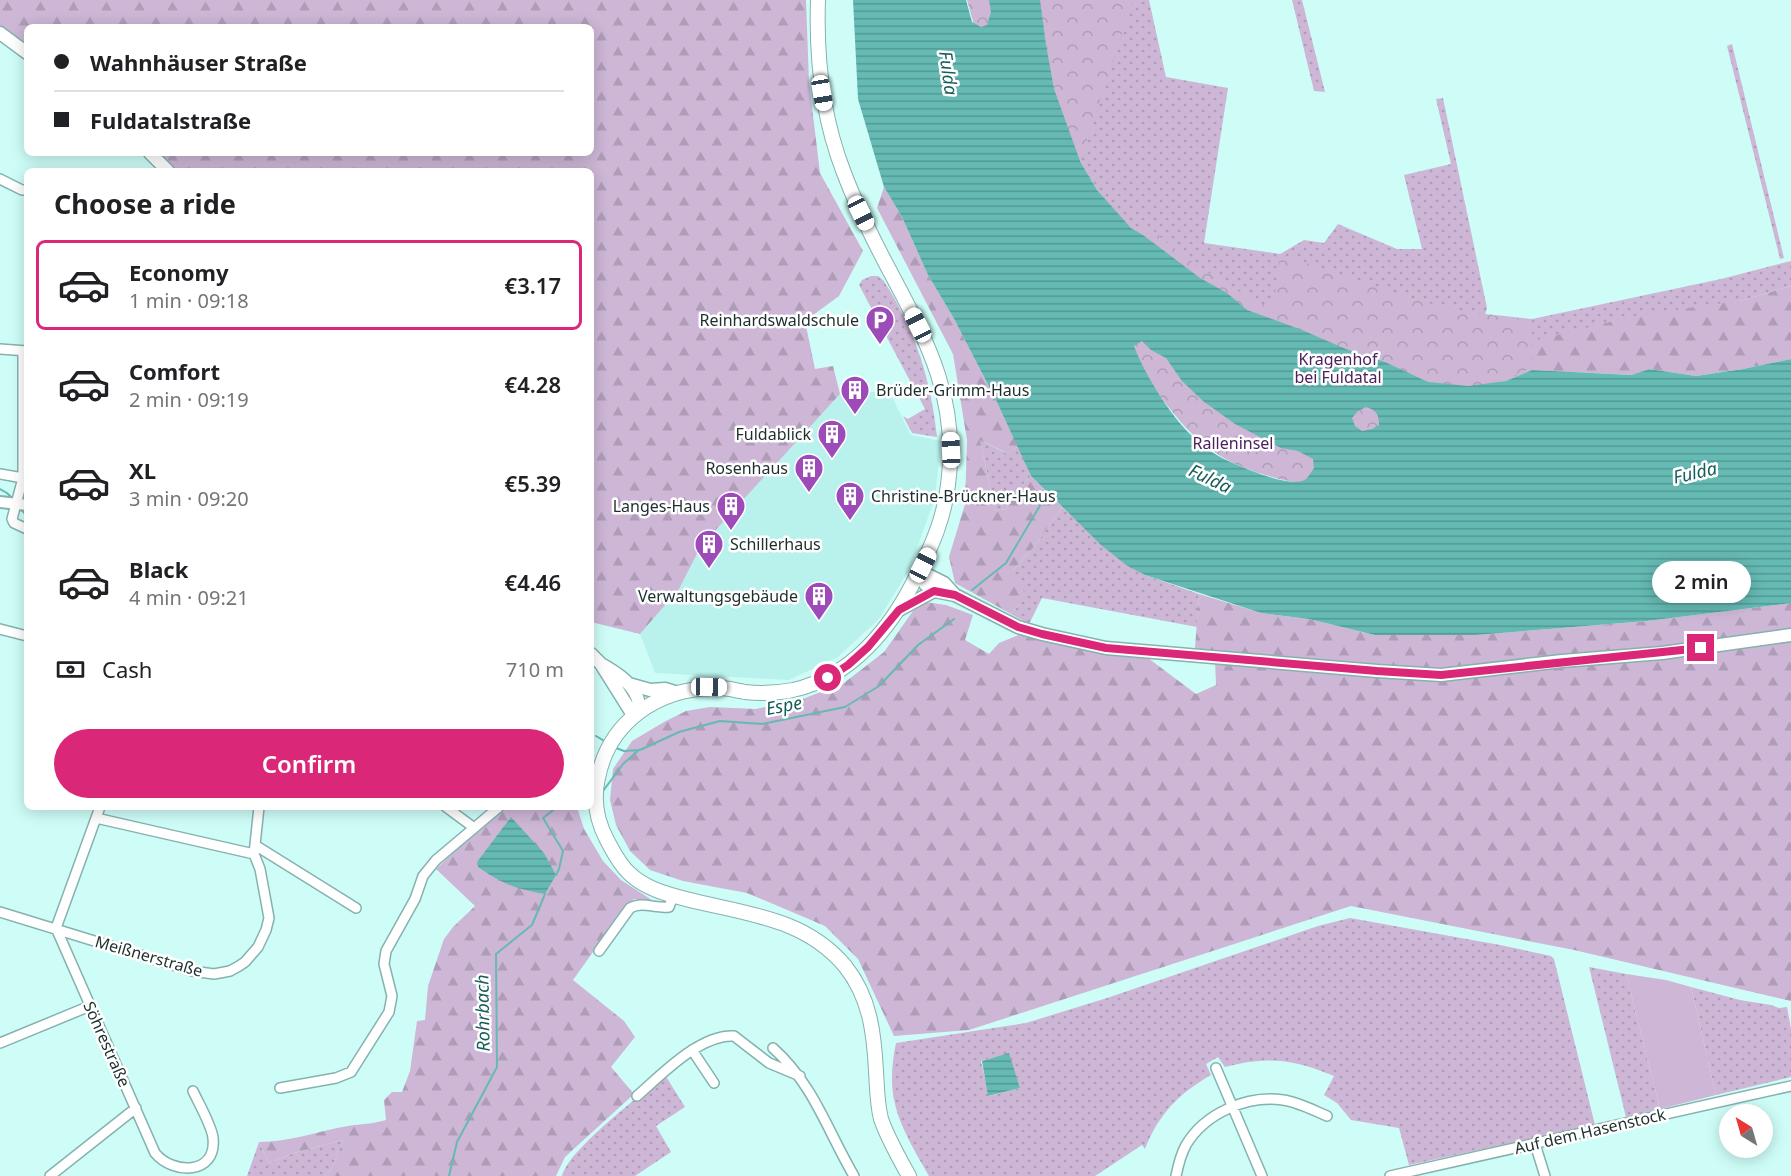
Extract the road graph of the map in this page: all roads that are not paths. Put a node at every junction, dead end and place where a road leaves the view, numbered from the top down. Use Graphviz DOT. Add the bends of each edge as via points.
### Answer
graph roads {
  1 [pos="818,0"];
  2 [pos="0,33"];
  3 [pos="24,51"];
  4 [pos="153,156"];
  5 [pos="165,168"];
  6 [pos="0,179"];
  7 [pos="24,192"];
  8 [pos="0,349"];
  9 [pos="24,351"];
  10 [pos="24,384"];
  11 [pos="0,474"];
  12 [pos="23,478"];
  13 [pos="14,504"];
  14 [pos="24,527"];
  15 [pos="920,571"];
  16 [pos="934,591"];
  17 [pos="955,595"];
  18 [pos="899,610"];
  19 [pos="0,629"];
  20 [pos="24,635"];
  21 [pos="1791,635"];
  22 [pos="594,657"];
  23 [pos="601,664"];
  24 [pos="629,684"];
  25 [pos="678,693"];
  26 [pos="633,715"];
  27 [pos="595,768"];
  28 [pos="99,810"];
  29 [pos="259,810"];
  30 [pos="450,810"];
  31 [pos="495,810"];
  32 [pos="96,818"];
  33 [pos="473,827"];
  34 [pos="254,849"];
  35 [pos="673,896"];
  36 [pos="356,908"];
  37 [pos="0,912"];
  38 [pos="57,928"];
  39 [pos="599,951"];
  40 [pos="90,1006"];
  41 [pos="0,1043"];
  42 [pos="773,1048"];
  43 [pos="692,1050"];
  44 [pos="1216,1068"];
  45 [pos="800,1076"];
  46 [pos="714,1083"];
  47 [pos="1791,1086"];
  48 [pos="280,1088"];
  49 [pos="193,1091"];
  50 [pos="637,1096"];
  51 [pos="1233,1107"];
  52 [pos="136,1108"];
  53 [pos="1327,1116"];
  54 [pos="1535,1144"];
  55 [pos="1394,1175"];
  56 [pos="50,1176"];
  57 [pos="854,1176"];
  58 [pos="909,1176"];
  59 [pos="1176,1176"];
  60 [pos="1262,1176"];
  61 [pos="1545,1176"];
  1 -- 15 [label="main road" via="819,70 833,143 861,213 932,354 946,400 951,450 948,486 936,535"];
  2 -- 3 [label="main road"];
  4 -- 5 [label="main road"];
  6 -- 7 [label="street"];
  8 -- 9 [label="street"];
  10 -- 12 [label="street"];
  11 -- 12 [label="street"];
  12 -- 13 [label="street"];
  13 -- 14 [label="street" via="12,521"];
  15 -- 16 [label="main road" via="925,584"];
  15 -- 17 [label="main road" via="944,583"];
  15 -- 18 [label="main road"];
  16 -- 17 [label="main road"];
  16 -- 18 [label="main road"];
  17 -- 21 [label="main road" via="1018,627 1106,648 1441,675 1662,653"];
  18 -- 25 [label="main road" via="857,658 818,682 771,693 709,687"];
  19 -- 20 [label="street"];
  22 -- 23 [label="main road"];
  23 -- 24 [label="main road"];
  23 -- 26 [label="main road"];
  24 -- 25 [label="main road"];
  24 -- 26 [label="main road" via="639,704"];
  25 -- 26 [label="main road"];
  26 -- 27 [label="main road"];
  27 -- 35 [label="main road" via="597,813 616,856 630,874 656,891"];
  28 -- 32 [label="street"];
  29 -- 34 [label="street, Meißnerstraße"];
  30 -- 33 [label="street"];
  31 -- 33 [label="street"];
  32 -- 34 [label="street"];
  32 -- 38 [label="street"];
  33 -- 48 [label="street" via="423,876 415,899 386,951 384,964 392,996 389,1012 351,1072"];
  34 -- 36 [label="street"];
  34 -- 38 [label="street, Meißnerstraße" via="269,918 258,947 230,971 192,971"];
  35 -- 39 [label="street" via="669,907 630,908"];
  35 -- 58 [label="main road" via="790,925 828,949 845,966 869,1011 881,1118"];
  37 -- 38 [label="street, Meißnerstraße"];
  38 -- 40 [label="street, Söhrestraße"];
  40 -- 41 [label="street"];
  40 -- 52 [label="street, Söhrestraße"];
  42 -- 45 [label="street"];
  43 -- 45 [label="street" via="734,1036 769,1063"];
  43 -- 46 [label="street"];
  43 -- 50 [label="street"];
  44 -- 51 [label="street"];
  45 -- 57 [label="street"];
  47 -- 54 [label="street, Auf dem Hasenstock"];
  49 -- 52 [label="street, Söhrestraße" via="213,1135 213,1151 205,1163 192,1169 162,1162"];
  51 -- 53 [label="street" via="1250,1101 1284,1100"];
  51 -- 59 [label="street" via="1214,1116 1186,1144"];
  51 -- 60 [label="street"];
  52 -- 56 [label="street"];
  54 -- 55 [label="street, Auf dem Hasenstock"];
  54 -- 61 [label="street"];
}
